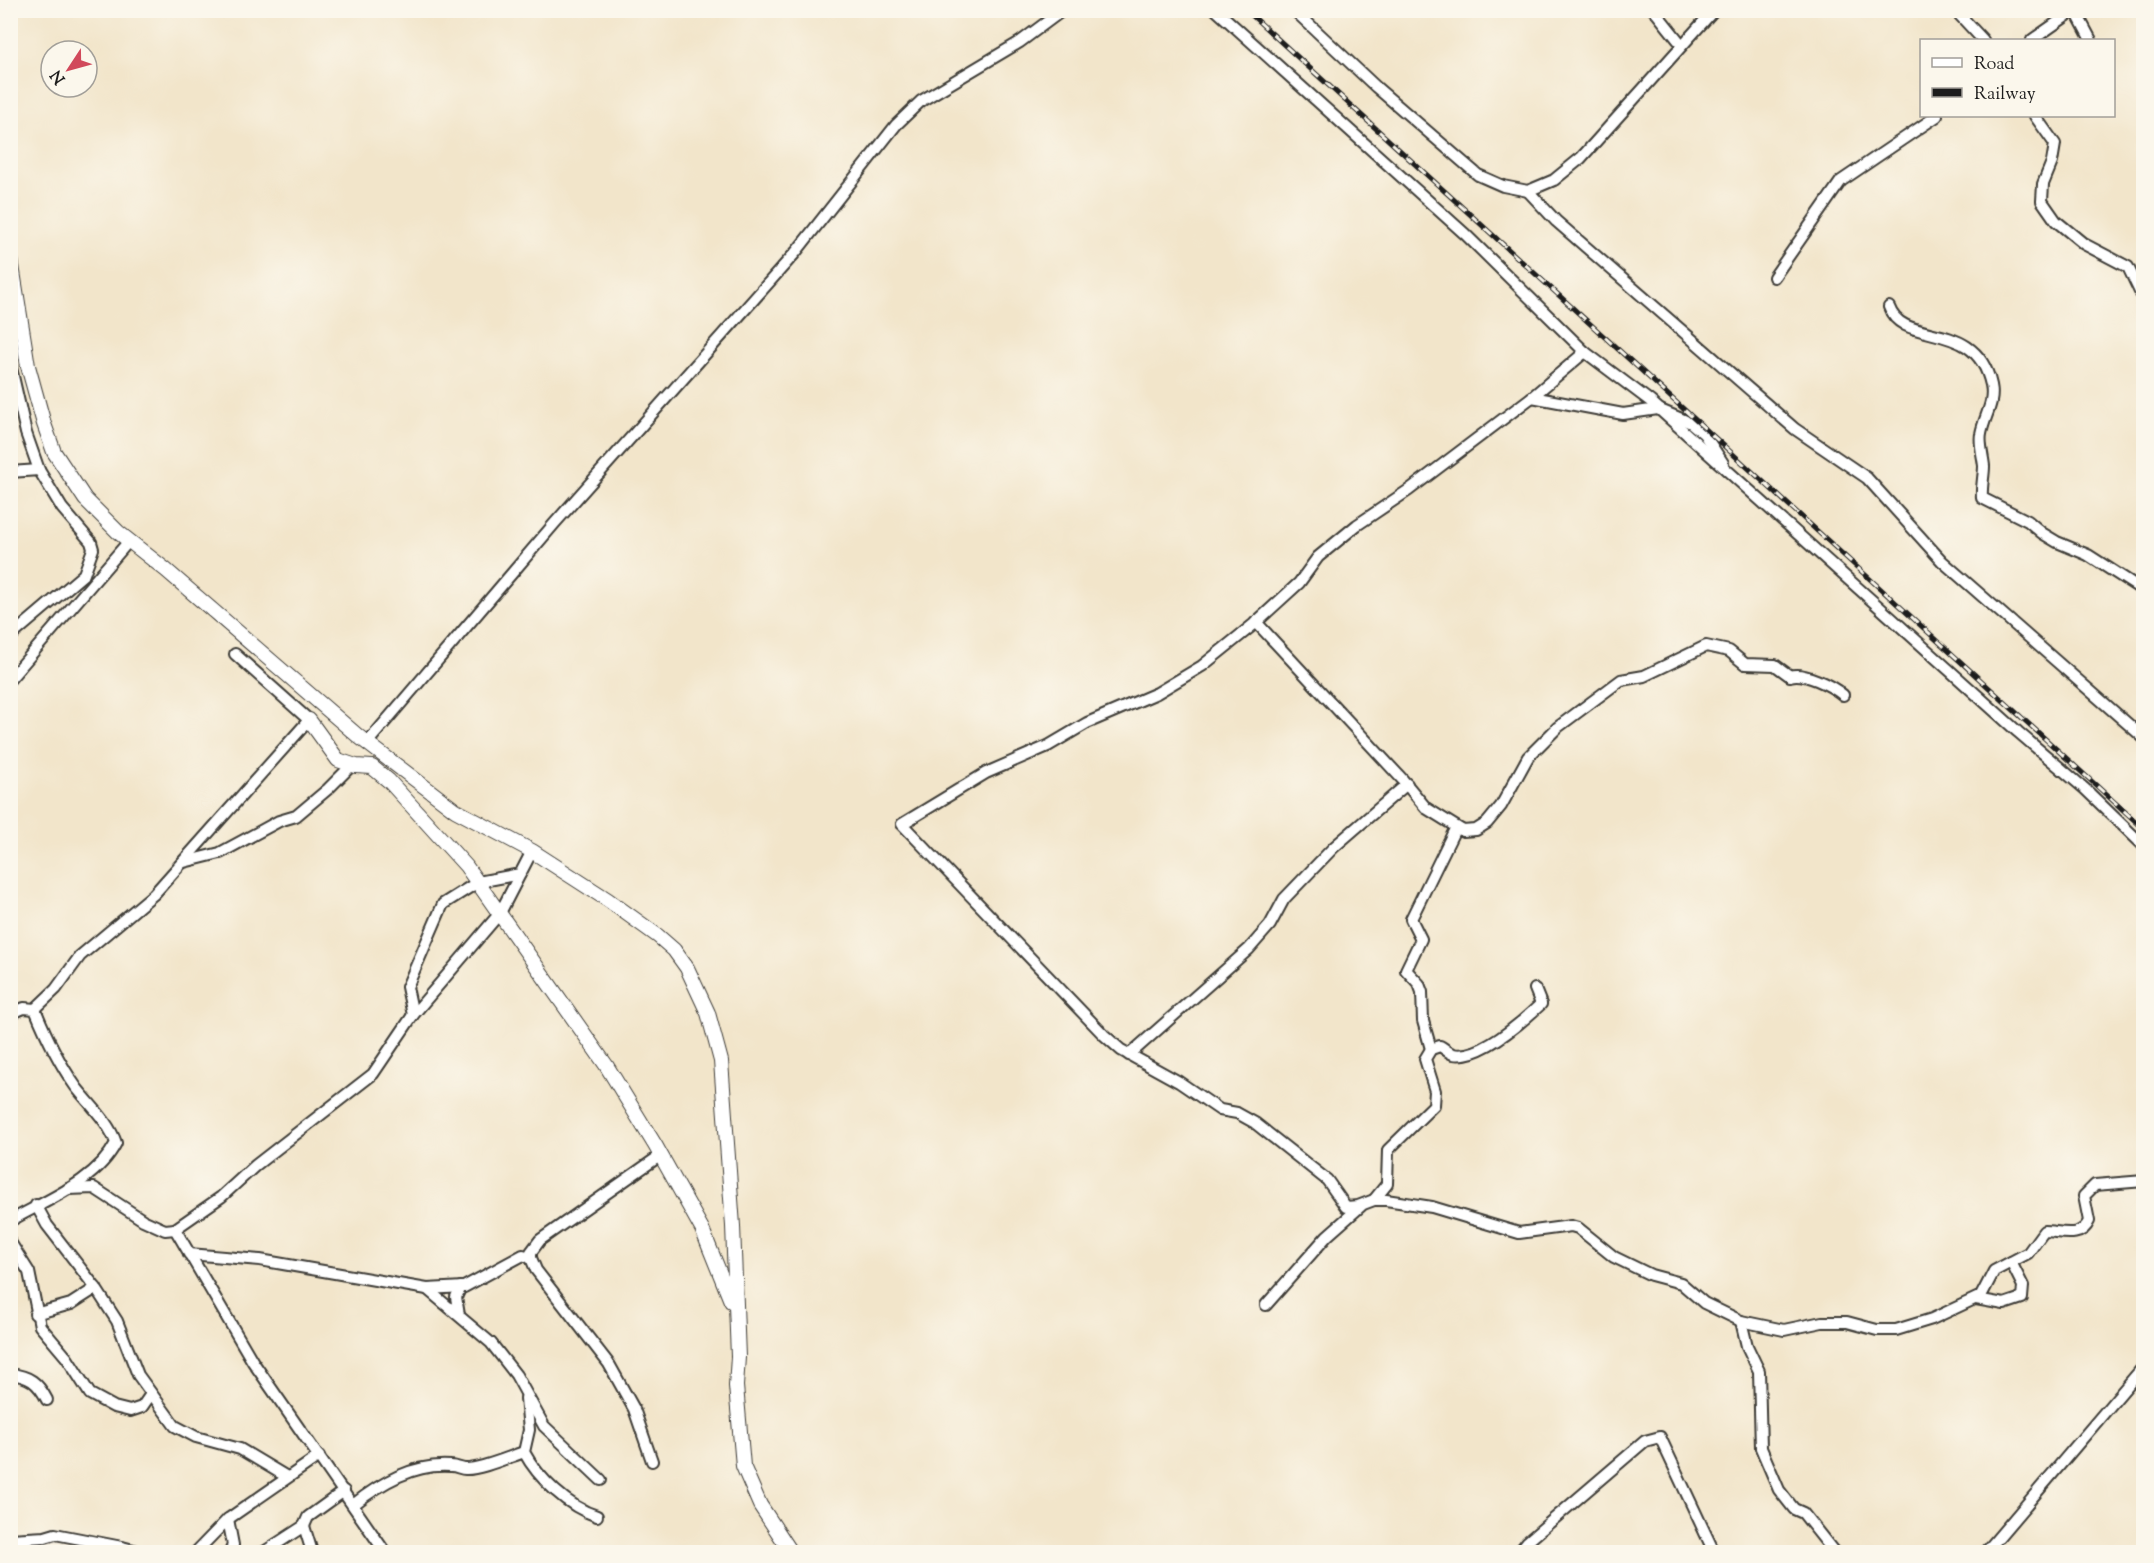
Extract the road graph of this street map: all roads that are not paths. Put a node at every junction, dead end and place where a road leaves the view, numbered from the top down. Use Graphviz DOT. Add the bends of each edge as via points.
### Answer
graph roads {
  1 [pos="1063,10"];
  2 [pos="1216,10"];
  3 [pos="1294,10"];
  4 [pos="1654,10"];
  5 [pos="1714,10"];
  6 [pos="1955,10"];
  7 [pos="2075,10"];
  8 [pos="1982,39"];
  9 [pos="2033,39"];
  10 [pos="2090,39"];
  11 [pos="1682,45"];
  12 [pos="1936,117"];
  13 [pos="2036,117"];
  14 [pos="1528,191"];
  15 [pos="10,253"];
  16 [pos="1774,277"];
  17 [pos="2144,305"];
  18 [pos="1889,307"];
  19 [pos="1585,352"];
  20 [pos="10,363"];
  21 [pos="1532,397"];
  22 [pos="1658,409"];
  23 [pos="39,470"];
  24 [pos="10,472"];
  25 [pos="129,541"];
  26 [pos="2144,591"];
  27 [pos="1256,622"];
  28 [pos="10,637"];
  29 [pos="235,654"];
  30 [pos="10,679"];
  31 [pos="1843,695"];
  32 [pos="309,720"];
  33 [pos="2144,738"];
  34 [pos="368,742"];
  35 [pos="352,765"];
  36 [pos="1407,784"];
  37 [pos="1456,827"];
  38 [pos="2144,846"];
  39 [pos="532,851"];
  40 [pos="182,862"];
  41 [pos="519,874"];
  42 [pos="478,882"];
  43 [pos="500,913"];
  44 [pos="1534,988"];
  45 [pos="35,1009"];
  46 [pos="10,1014"];
  47 [pos="413,1015"];
  48 [pos="1431,1049"];
  49 [pos="1129,1055"];
  50 [pos="661,1155"];
  51 [pos="2144,1181"];
  52 [pos="68,1189"];
  53 [pos="1368,1202"];
  54 [pos="33,1207"];
  55 [pos="10,1211"];
  56 [pos="10,1221"];
  57 [pos="175,1229"];
  58 [pos="10,1242"];
  59 [pos="189,1254"];
  60 [pos="531,1258"];
  61 [pos="2011,1262"];
  62 [pos="461,1287"];
  63 [pos="96,1288"];
  64 [pos="427,1289"];
  65 [pos="1976,1299"];
  66 [pos="1266,1305"];
  67 [pos="734,1307"];
  68 [pos="35,1314"];
  69 [pos="459,1316"];
  70 [pos="1741,1321"];
  71 [pos="2144,1366"];
  72 [pos="10,1374"];
  73 [pos="525,1392"];
  74 [pos="151,1394"];
  75 [pos="46,1400"];
  76 [pos="524,1452"];
  77 [pos="319,1456"];
  78 [pos="652,1461"];
  79 [pos="287,1477"];
  80 [pos="601,1480"];
  81 [pos="344,1491"];
  82 [pos="353,1505"];
  83 [pos="597,1516"];
  84 [pos="228,1519"];
  85 [pos="303,1527"];
  86 [pos="10,1539"];
  87 [pos="120,1550"];
  88 [pos="141,1552"];
  89 [pos="196,1552"];
  90 [pos="230,1552"];
  91 [pos="264,1552"];
  92 [pos="312,1552"];
  93 [pos="385,1552"];
  94 [pos="791,1552"];
  95 [pos="1518,1552"];
  96 [pos="1714,1552"];
  97 [pos="1834,1552"];
  98 [pos="1986,1552"];
  1 -- 34 [label="street" via="1020,42 921,101 896,125 796,252 554,524"];
  2 -- 19 [label="street" via="1466,234"];
  3 -- 14 [label="street" via="1478,175"];
  4 -- 11 [label="street"];
  5 -- 11 [label="street"];
  6 -- 8 [label="street"];
  7 -- 9 [label="street"];
  7 -- 10 [label="street"];
  11 -- 14 [label="street" via="1581,158 1554,180"];
  12 -- 16 [label="street" via="1841,181"];
  13 -- 17 [label="street" via="2055,144 2042,201 2056,221 2084,244 2128,267"];
  14 -- 33 [label="street" via="1556,221 1756,396 1795,429 1867,478 1936,555"];
  15 -- 25 [label="street" via="28,366 54,452 85,499"];
  18 -- 26 [label="street" via="1900,323 1957,341 1982,360 1992,400 1980,436 1982,498 2028,521 2042,534 2088,555"];
  19 -- 21 [label="street"];
  19 -- 22 [label="street"];
  20 -- 23 [label="street"];
  21 -- 22 [label="street" via="1623,414"];
  21 -- 27 [label="street" via="1357,525 1318,557 1299,583"];
  22 -- 38 [label="street"];
  23 -- 24 [label="street"];
  23 -- 28 [label="street" via="93,549 84,574"];
  25 -- 30 [label="street"];
  25 -- 34 [label="street"];
  27 -- 36 [label="street"];
  27 -- 49 [label="street" via="1202,666 1157,693 986,773 902,824 1089,1020"];
  29 -- 32 [label="street"];
  31 -- 37 [label="street" via="1828,684 1797,674 1790,676 1775,665 1745,664 1729,651 1700,647 1644,676 1617,682 1558,727 1528,757 1487,824 1476,830"];
  32 -- 35 [label="street" via="338,760"];
  32 -- 40 [label="street"];
  34 -- 39 [label="street" via="455,810"];
  35 -- 40 [label="street" via="296,816 220,853"];
  35 -- 42 [label="street" via="372,767 389,781"];
  36 -- 37 [label="street" via="1426,808"];
  36 -- 49 [label="street" via="1319,862 1284,899 1270,925 1249,949"];
  37 -- 48 [label="street" via="1411,919 1421,939 1406,970 1422,992 1423,1022"];
  39 -- 41 [label="street"];
  39 -- 67 [label="street" via="608,900 674,950 708,1013 721,1061 728,1134"];
  40 -- 45 [label="street" via="154,894 80,956 56,989"];
  41 -- 42 [label="street"];
  41 -- 43 [label="street"];
  42 -- 43 [label="street"];
  42 -- 47 [label="street" via="443,904 407,987"];
  43 -- 47 [label="street"];
  43 -- 50 [label="street" via="606,1065"];
  44 -- 48 [label="street" via="1541,1004 1513,1030 1473,1051 1453,1054 1440,1046"];
  45 -- 46 [label="street" via="24,1008"];
  45 -- 52 [label="street" via="58,1058 113,1133 116,1143 108,1159"];
  47 -- 57 [label="street" via="373,1074 221,1197"];
  48 -- 53 [label="street" via="1425,1059 1433,1081 1434,1105 1388,1150 1387,1184"];
  49 -- 53 [label="street" via="1220,1110 1237,1113 1255,1123 1328,1180 1346,1207"];
  50 -- 60 [label="street" via="540,1240"];
  50 -- 67 [label="street" via="702,1230"];
  51 -- 61 [label="street" via="2095,1185 2084,1196 2089,1221 2086,1227 2071,1233 2044,1231 2028,1254"];
  52 -- 54 [label="street"];
  52 -- 57 [label="street" via="94,1188 156,1228"];
  53 -- 66 [label="street" via="1327,1236"];
  53 -- 70 [label="street" via="1432,1207 1519,1233 1578,1228 1614,1257 1652,1275 1681,1283 1704,1303"];
  54 -- 55 [label="street"];
  54 -- 56 [label="street"];
  54 -- 63 [label="street"];
  57 -- 59 [label="street"];
  58 -- 68 [label="street" via="28,1272"];
  59 -- 64 [label="street" via="260,1260"];
  59 -- 77 [label="street" via="253,1362"];
  60 -- 62 [label="street" via="523,1255"];
  60 -- 78 [label="street" via="536,1270 609,1364 634,1409"];
  61 -- 65 [label="street" via="1994,1271"];
  61 -- 65 [label="street" via="2023,1286 2022,1298 2004,1304"];
  62 -- 64 [label="street"];
  62 -- 69 [label="street" via="456,1298"];
  63 -- 68 [label="street" via="71,1304"];
  63 -- 74 [label="street" via="117,1321 138,1375"];
  64 -- 69 [label="street"];
  65 -- 70 [label="street" via="1896,1330 1877,1330 1846,1322 1822,1322 1785,1330"];
  67 -- 94 [label="street" via="743,1466 760,1505"];
  68 -- 74 [label="street" via="39,1326 67,1358 90,1394 130,1411 142,1407"];
  69 -- 73 [label="street" via="491,1343"];
  70 -- 97 [label="street" via="1759,1371 1761,1448 1779,1490"];
  71 -- 98 [label="street"];
  72 -- 75 [label="street" via="28,1376 41,1388"];
  73 -- 76 [label="street" via="529,1430"];
  73 -- 80 [label="street" via="544,1426"];
  74 -- 79 [label="street" via="176,1426 196,1437 240,1449"];
  76 -- 82 [label="street" via="466,1470 440,1467 392,1478"];
  76 -- 83 [label="street" via="549,1486"];
  77 -- 79 [label="street"];
  77 -- 81 [label="street"];
  79 -- 84 [label="street"];
  81 -- 82 [label="street"];
  81 -- 85 [label="street" via="308,1517"];
  82 -- 93 [label="street"];
  84 -- 89 [label="street"];
  84 -- 90 [label="street" via="233,1545"];
  85 -- 91 [label="street"];
  85 -- 92 [label="street"];
  86 -- 87 [label="street" via="55,1534"];
  87 -- 88 [label="street"];
  95 -- 96 [label="street" via="1645,1441 1660,1437"];
}
